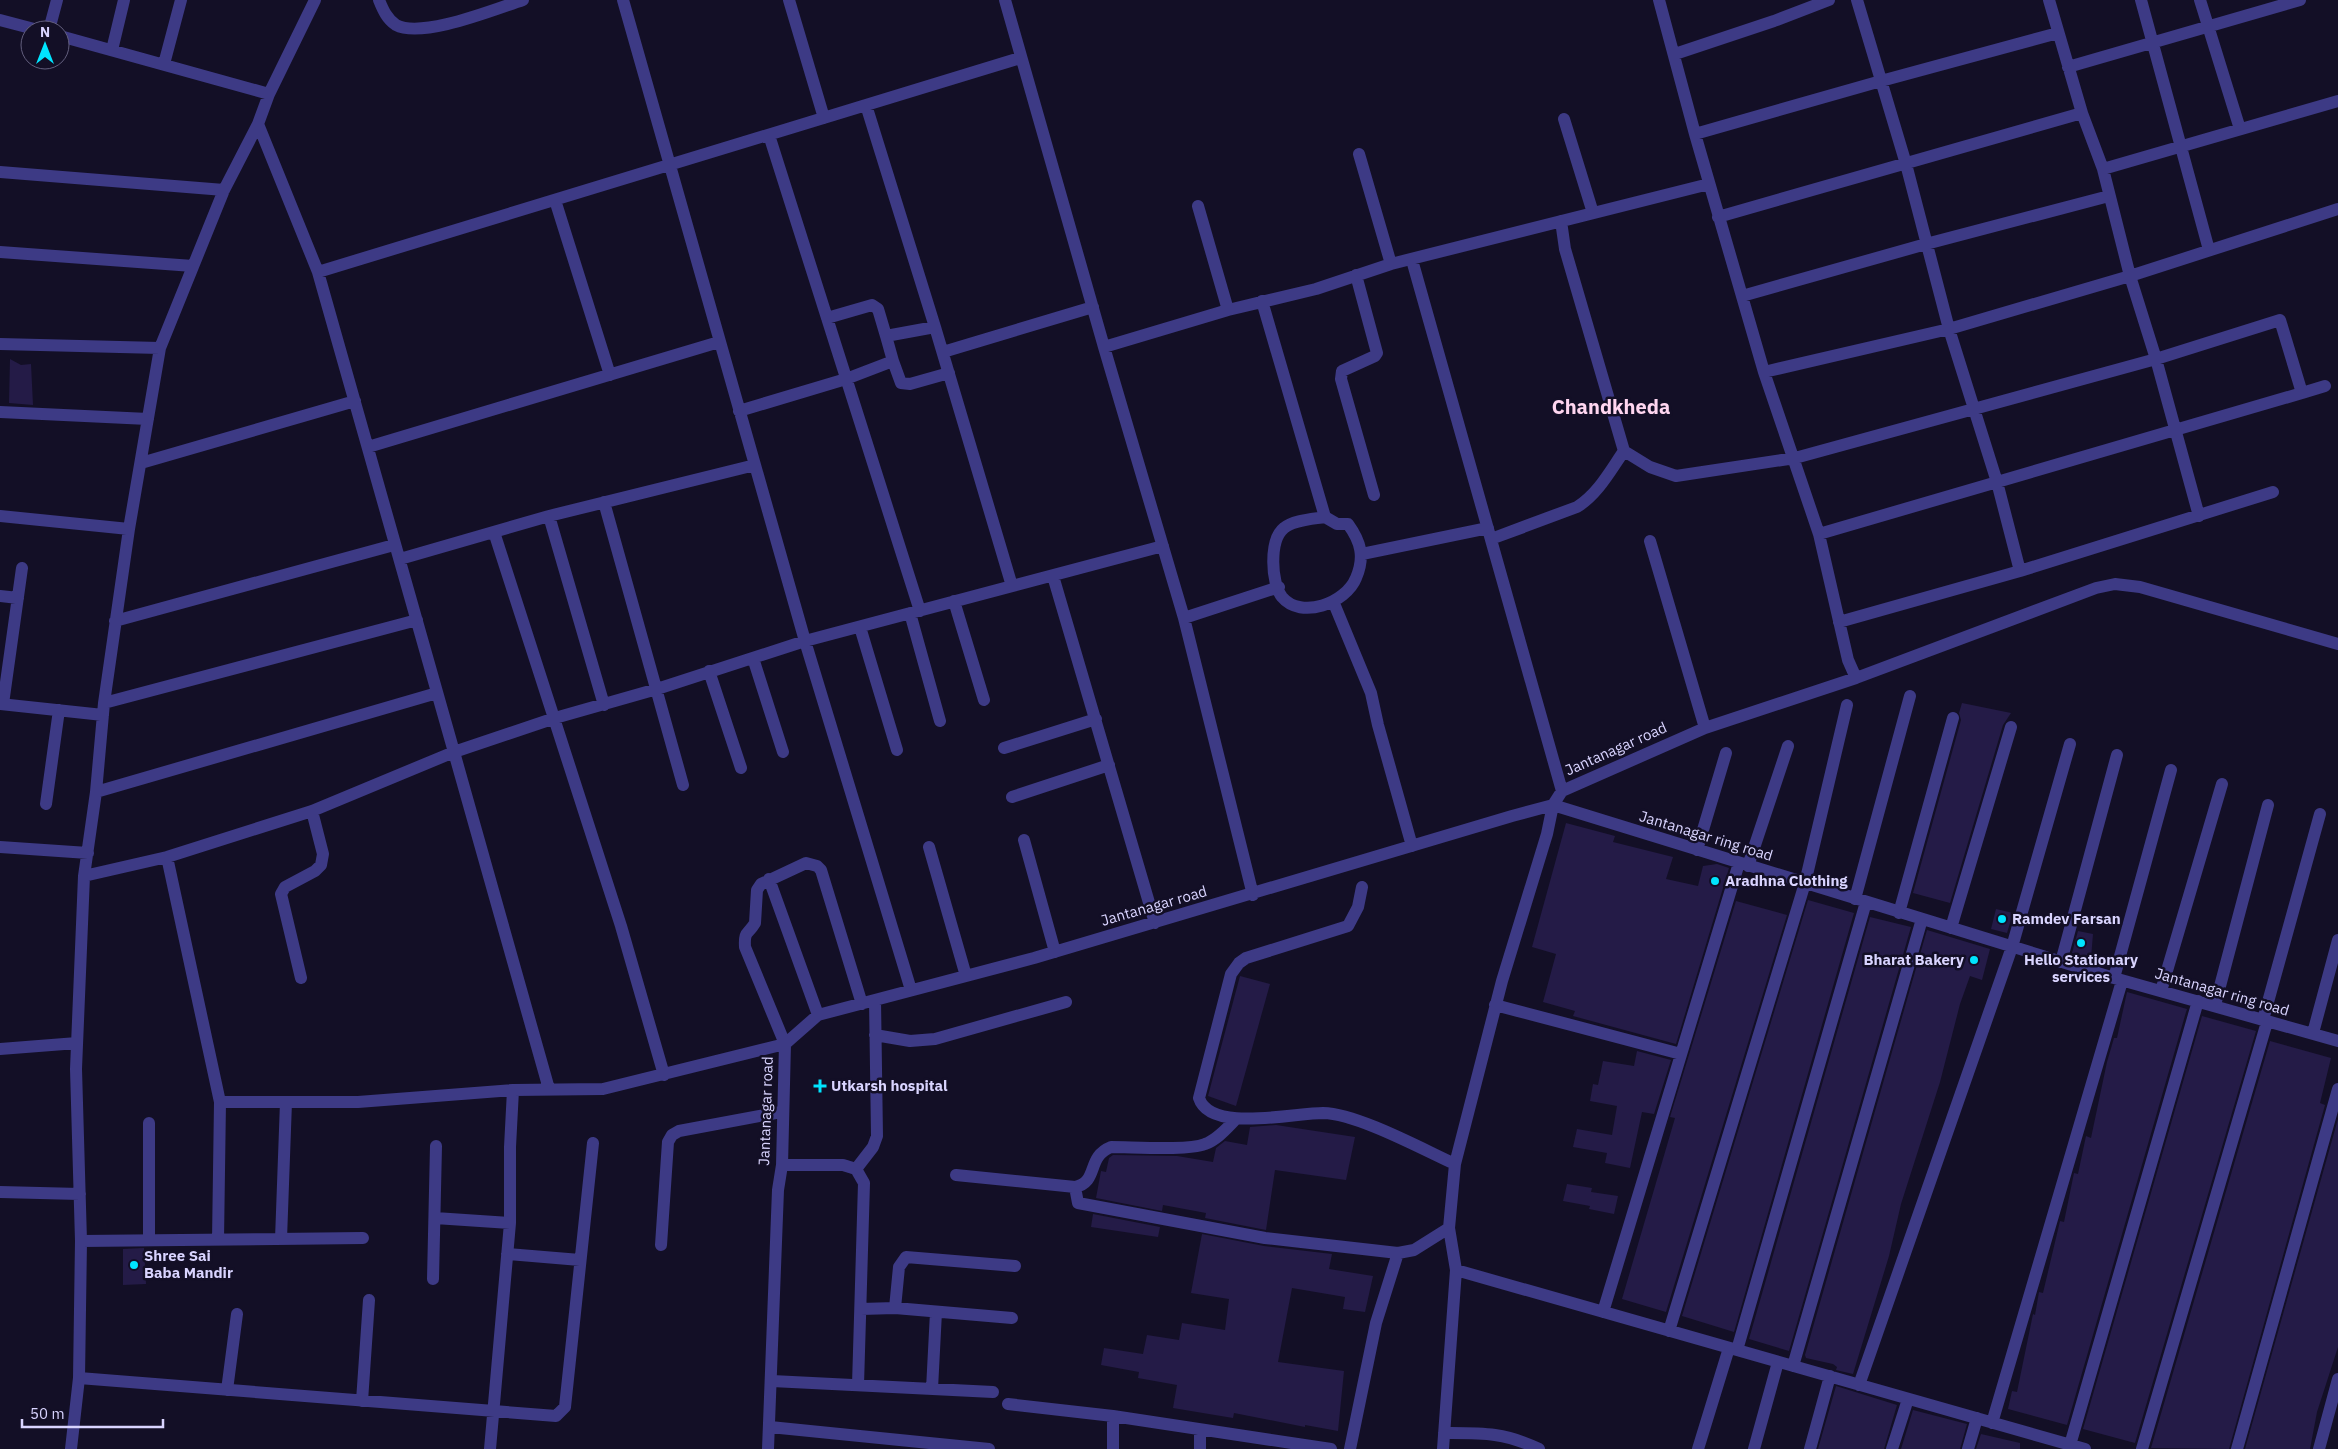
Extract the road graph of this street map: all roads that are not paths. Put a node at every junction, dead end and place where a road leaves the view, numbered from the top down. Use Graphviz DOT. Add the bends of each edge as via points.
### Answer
graph roads {
  1 [pos="57,0"];
  2 [pos="124,0"];
  3 [pos="182,0"];
  4 [pos="314,0"];
  5 [pos="379,0"];
  6 [pos="523,0"];
  7 [pos="623,0"];
  8 [pos="789,0"];
  9 [pos="1005,0"];
  10 [pos="1659,0"];
  11 [pos="1829,0"];
  12 [pos="1857,0"];
  13 [pos="2049,0"];
  14 [pos="2141,0"];
  15 [pos="2200,0"];
  16 [pos="2300,0"];
  17 [pos="0,20"];
  18 [pos="51,20"];
  19 [pos="20,25"];
  20 [pos="2208,26"];
  21 [pos="2058,33"];
  22 [pos="70,39"];
  23 [pos="2153,43"];
  24 [pos="112,50"];
  25 [pos="1675,54"];
  26 [pos="1020,58"];
  27 [pos="164,64"];
  28 [pos="2068,67"];
  29 [pos="1881,80"];
  30 [pos="269,94"];
  31 [pos="2338,101"];
  32 [pos="866,106"];
  33 [pos="2082,113"];
  34 [pos="824,118"];
  35 [pos="1564,119"];
  36 [pos="258,124"];
  37 [pos="2240,130"];
  38 [pos="1695,134"];
  39 [pos="769,135"];
  40 [pos="2180,147"];
  41 [pos="1359,154"];
  42 [pos="1906,164"];
  43 [pos="669,165"];
  44 [pos="2102,169"];
  45 [pos="0,172"];
  46 [pos="1709,184"];
  47 [pos="224,190"];
  48 [pos="2109,196"];
  49 [pos="555,200"];
  50 [pos="1198,206"];
  51 [pos="2338,209"];
  52 [pos="1593,213"];
  53 [pos="1718,217"];
  54 [pos="1561,221"];
  55 [pos="1926,244"];
  56 [pos="2209,250"];
  57 [pos="0,252"];
  58 [pos="1412,260"];
  59 [pos="1390,264"];
  60 [pos="193,266"];
  61 [pos="318,272"];
  62 [pos="1356,275"];
  63 [pos="2130,276"];
  64 [pos="1742,296"];
  65 [pos="1262,301"];
  66 [pos="1093,306"];
  67 [pos="1228,310"];
  68 [pos="827,318"];
  69 [pos="936,327"];
  70 [pos="1949,329"];
  71 [pos="886,336"];
  72 [pos="720,342"];
  73 [pos="0,344"];
  74 [pos="1104,347"];
  75 [pos="160,348"];
  76 [pos="943,352"];
  77 [pos="2156,359"];
  78 [pos="893,361"];
  79 [pos="1764,372"];
  80 [pos="949,373"];
  81 [pos="610,375"];
  82 [pos="846,379"];
  83 [pos="2325,386"];
  84 [pos="2302,393"];
  85 [pos="355,401"];
  86 [pos="1974,410"];
  87 [pos="739,411"];
  88 [pos="0,412"];
  89 [pos="148,419"];
  90 [pos="2175,431"];
  91 [pos="368,447"];
  92 [pos="1624,451"];
  93 [pos="1795,458"];
  94 [pos="141,463"];
  95 [pos="755,465"];
  96 [pos="1997,482"];
  97 [pos="2273,492"];
  98 [pos="1374,495"];
  99 [pos="604,502"];
  100 [pos="0,516"];
  101 [pos="549,516"];
  102 [pos="2199,516"];
  103 [pos="1324,517"];
  104 [pos="130,529"];
  105 [pos="494,532"];
  106 [pos="1490,534"];
  107 [pos="1819,534"];
  108 [pos="1650,541"];
  109 [pos="394,545"];
  110 [pos="1163,546"];
  111 [pos="1362,554"];
  112 [pos="400,559"];
  113 [pos="22,568"];
  114 [pos="2020,571"];
  115 [pos="1053,576"];
  116 [pos="1012,586"];
  117 [pos="1279,587"];
  118 [pos="0,596"];
  119 [pos="18,598"];
  120 [pos="954,602"];
  121 [pos="1334,602"];
  122 [pos="915,612"];
  123 [pos="1184,618"];
  124 [pos="417,620"];
  125 [pos="115,621"];
  126 [pos="1839,622"];
  127 [pos="860,627"];
  128 [pos="805,641"];
  129 [pos="2338,644"];
  130 [pos="753,658"];
  131 [pos="709,671"];
  132 [pos="1856,678"];
  133 [pos="658,689"];
  134 [pos="437,692"];
  135 [pos="1910,696"];
  136 [pos="984,700"];
  137 [pos="2,704"];
  138 [pos="604,705"];
  139 [pos="1847,705"];
  140 [pos="104,709"];
  141 [pos="59,710"];
  142 [pos="555,718"];
  143 [pos="1953,718"];
  144 [pos="1096,719"];
  145 [pos="940,721"];
  146 [pos="2011,726"];
  147 [pos="1705,728"];
  148 [pos="2070,744"];
  149 [pos="1788,746"];
  150 [pos="1004,748"];
  151 [pos="897,750"];
  152 [pos="454,752"];
  153 [pos="784,752"];
  154 [pos="1726,753"];
  155 [pos="2117,755"];
  156 [pos="1109,764"];
  157 [pos="741,768"];
  158 [pos="2171,770"];
  159 [pos="2222,784"];
  160 [pos="682,785"];
  161 [pos="1562,791"];
  162 [pos="96,792"];
  163 [pos="1012,797"];
  164 [pos="46,804"];
  165 [pos="1553,805"];
  166 [pos="2268,805"];
  167 [pos="312,811"];
  168 [pos="2320,814"];
  169 [pos="1024,840"];
  170 [pos="1412,846"];
  171 [pos="0,847"];
  172 [pos="929,847"];
  173 [pos="1696,850"];
  174 [pos="88,853"];
  175 [pos="167,858"];
  176 [pos="1744,864"];
  177 [pos="84,876"];
  178 [pos="769,879"];
  179 [pos="1805,883"];
  180 [pos="1362,887"];
  181 [pos="1253,894"];
  182 [pos="1860,900"];
  183 [pos="1899,913"];
  184 [pos="1922,920"];
  185 [pos="1155,923"];
  186 [pos="1951,928"];
  187 [pos="2338,940"];
  188 [pos="2012,947"];
  189 [pos="1055,952"];
  190 [pos="2061,962"];
  191 [pos="966,976"];
  192 [pos="301,978"];
  193 [pos="2118,980"];
  194 [pos="911,990"];
  195 [pos="2161,991"];
  196 [pos="875,1000"];
  197 [pos="2198,1000"];
  198 [pos="1066,1002"];
  199 [pos="862,1004"];
  200 [pos="1495,1005"];
  201 [pos="2215,1005"];
  202 [pos="818,1015"];
  203 [pos="2265,1021"];
  204 [pos="2313,1033"];
  205 [pos="875,1035"];
  206 [pos="2338,1041"];
  207 [pos="77,1043"];
  208 [pos="785,1044"];
  209 [pos="0,1049"];
  210 [pos="1681,1054"];
  211 [pos="664,1075"];
  212 [pos="549,1089"];
  213 [pos="2338,1089"];
  214 [pos="513,1090"];
  215 [pos="220,1102"];
  216 [pos="286,1102"];
  217 [pos="782,1112"];
  218 [pos="1236,1119"];
  219 [pos="149,1123"];
  220 [pos="593,1143"];
  221 [pos="436,1146"];
  222 [pos="1455,1164"];
  223 [pos="782,1165"];
  224 [pos="856,1169"];
  225 [pos="956,1174"];
  226 [pos="1075,1187"];
  227 [pos="0,1192"];
  228 [pos="80,1194"];
  229 [pos="434,1218"];
  230 [pos="510,1222"];
  231 [pos="1449,1228"];
  232 [pos="363,1238"];
  233 [pos="281,1239"];
  234 [pos="149,1240"];
  235 [pos="218,1240"];
  236 [pos="81,1241"];
  237 [pos="661,1245"];
  238 [pos="1398,1253"];
  239 [pos="507,1254"];
  240 [pos="580,1260"];
  241 [pos="1015,1266"];
  242 [pos="1456,1270"];
  243 [pos="433,1279"];
  244 [pos="368,1300"];
  245 [pos="895,1308"];
  246 [pos="861,1309"];
  247 [pos="936,1312"];
  248 [pos="1603,1312"];
  249 [pos="237,1314"];
  250 [pos="1012,1318"];
  251 [pos="1669,1331"];
  252 [pos="1733,1349"];
  253 [pos="1778,1362"];
  254 [pos="1792,1366"];
  255 [pos="1830,1376"];
  256 [pos="79,1378"];
  257 [pos="2338,1380"];
  258 [pos="772,1381"];
  259 [pos="858,1385"];
  260 [pos="1860,1385"];
  261 [pos="932,1389"];
  262 [pos="227,1390"];
  263 [pos="994,1392"];
  264 [pos="1908,1399"];
  265 [pos="362,1401"];
  266 [pos="1008,1404"];
  267 [pos="492,1412"];
  268 [pos="1113,1416"];
  269 [pos="1977,1418"];
  270 [pos="1992,1423"];
  271 [pos="770,1427"];
  272 [pos="1200,1430"];
  273 [pos="1444,1433"];
  274 [pos="2052,1444"];
  275 [pos="2070,1445"];
  276 [pos="72,1449"];
  277 [pos="490,1449"];
  278 [pos="768,1449"];
  279 [pos="989,1449"];
  280 [pos="1113,1449"];
  281 [pos="1200,1449"];
  282 [pos="1331,1449"];
  283 [pos="1350,1449"];
  284 [pos="1443,1449"];
  285 [pos="1539,1449"];
  286 [pos="1698,1449"];
  287 [pos="1754,1449"];
  288 [pos="1810,1449"];
  289 [pos="1892,1449"];
  290 [pos="1968,1449"];
  291 [pos="2085,1449"];
  292 [pos="2142,1449"];
  293 [pos="2237,1449"];
  294 [pos="2319,1449"];
  1 -- 18 [label="street"];
  2 -- 24 [label="street"];
  3 -- 27 [label="street"];
  4 -- 30 [label="street"];
  5 -- 6 [label="street" via="384,14 397,25 413,28 441,26"];
  7 -- 43 [label="street"];
  8 -- 34 [label="street"];
  9 -- 26 [label="street"];
  10 -- 25 [label="street"];
  11 -- 25 [label="street"];
  12 -- 29 [label="street"];
  13 -- 21 [label="street"];
  14 -- 23 [label="street"];
  15 -- 20 [label="street"];
  16 -- 20 [label="street"];
  17 -- 19 [label="street"];
  20 -- 23 [label="street"];
  20 -- 37 [label="street"];
  21 -- 28 [label="street"];
  21 -- 29 [label="street"];
  22 -- 24 [label="street"];
  23 -- 28 [label="street"];
  23 -- 40 [label="street"];
  24 -- 27 [label="street"];
  25 -- 38 [label="street"];
  26 -- 32 [label="street"];
  26 -- 66 [label="street"];
  27 -- 30 [label="street"];
  28 -- 33 [label="street"];
  29 -- 38 [label="street"];
  29 -- 42 [label="street"];
  30 -- 36 [label="street"];
  31 -- 37 [label="street"];
  32 -- 34 [label="street"];
  32 -- 69 [label="street"];
  33 -- 42 [label="street"];
  33 -- 44 [label="street"];
  34 -- 39 [label="street"];
  35 -- 52 [label="street"];
  36 -- 47 [label="street"];
  36 -- 61 [label="street"];
  37 -- 40 [label="street"];
  38 -- 46 [label="street"];
  39 -- 43 [label="street"];
  39 -- 68 [label="street"];
  40 -- 44 [label="street"];
  40 -- 56 [label="street"];
  41 -- 59 [label="street"];
  42 -- 53 [label="street"];
  42 -- 55 [label="street"];
  43 -- 49 [label="street"];
  43 -- 72 [label="street"];
  44 -- 48 [label="street"];
  45 -- 47 [label="street"];
  46 -- 52 [label="street"];
  46 -- 53 [label="street"];
  47 -- 60 [label="street"];
  48 -- 55 [label="street"];
  48 -- 63 [label="street"];
  49 -- 61 [label="street"];
  49 -- 81 [label="street"];
  50 -- 67 [label="street"];
  51 -- 56 [label="street"];
  52 -- 54 [label="street"];
  53 -- 64 [label="street"];
  54 -- 58 [label="street"];
  54 -- 92 [label="street" via="1565,249"];
  55 -- 64 [label="street"];
  55 -- 70 [label="street"];
  56 -- 63 [label="street"];
  57 -- 60 [label="street"];
  58 -- 59 [label="street"];
  58 -- 106 [label="street"];
  59 -- 62 [label="street"];
  60 -- 75 [label="street"];
  61 -- 85 [label="street"];
  62 -- 65 [label="street" via="1316,289"];
  62 -- 98 [label="street" via="1377,353 1342,371 1341,379"];
  63 -- 70 [label="street"];
  63 -- 77 [label="street"];
  64 -- 79 [label="street"];
  65 -- 67 [label="street"];
  65 -- 103 [label="street"];
  66 -- 74 [label="street"];
  66 -- 76 [label="street"];
  67 -- 74 [label="street"];
  68 -- 71 [label="street" via="872,305 878,309"];
  68 -- 82 [label="street"];
  69 -- 71 [label="street"];
  69 -- 76 [label="street"];
  70 -- 79 [label="street"];
  70 -- 86 [label="street"];
  71 -- 78 [label="street"];
  72 -- 81 [label="street"];
  72 -- 87 [label="street"];
  73 -- 75 [label="street"];
  74 -- 110 [label="street"];
  75 -- 89 [label="street"];
  76 -- 80 [label="street"];
  77 -- 84 [label="street" via="2280,320"];
  77 -- 86 [label="street"];
  77 -- 90 [label="street"];
  78 -- 80 [label="street" via="901,383 910,384"];
  78 -- 82 [label="street"];
  79 -- 93 [label="street"];
  80 -- 116 [label="street"];
  81 -- 91 [label="street"];
  82 -- 87 [label="street"];
  82 -- 122 [label="street"];
  83 -- 84 [label="street"];
  84 -- 90 [label="street"];
  85 -- 91 [label="street"];
  85 -- 94 [label="street"];
  86 -- 93 [label="street"];
  86 -- 96 [label="street"];
  87 -- 95 [label="street"];
  88 -- 89 [label="street"];
  89 -- 94 [label="street"];
  90 -- 96 [label="street"];
  90 -- 102 [label="street"];
  91 -- 109 [label="street"];
  92 -- 93 [label="street" via="1650,467 1676,476"];
  92 -- 106 [label="street" via="1586,501"];
  93 -- 107 [label="street"];
  94 -- 104 [label="street"];
  95 -- 99 [label="street"];
  95 -- 128 [label="street"];
  96 -- 107 [label="street"];
  96 -- 114 [label="street"];
  97 -- 102 [label="street"];
  99 -- 101 [label="street"];
  99 -- 133 [label="street"];
  100 -- 104 [label="street"];
  101 -- 105 [label="street"];
  101 -- 138 [label="street"];
  102 -- 114 [label="street"];
  103 -- 111 [label="street" via="1338,524 1348,524"];
  103 -- 117 [label="street" via="1284,528 1276,539 1273,562"];
  104 -- 125 [label="street"];
  105 -- 112 [label="street"];
  105 -- 142 [label="street"];
  106 -- 111 [label="street"];
  106 -- 161 [label="street"];
  107 -- 126 [label="street"];
  108 -- 147 [label="street"];
  109 -- 112 [label="street"];
  109 -- 125 [label="street"];
  110 -- 115 [label="street"];
  110 -- 123 [label="street"];
  111 -- 121 [label="street" via="1355,582"];
  112 -- 124 [label="street"];
  113 -- 119 [label="street"];
  114 -- 126 [label="street"];
  115 -- 116 [label="street"];
  115 -- 144 [label="street"];
  116 -- 120 [label="street"];
  117 -- 121 [label="street" via="1282,597 1291,603 1324,607"];
  117 -- 123 [label="street"];
  118 -- 119 [label="street"];
  119 -- 137 [label="street"];
  120 -- 122 [label="street"];
  120 -- 136 [label="street"];
  121 -- 170 [label="street" via="1371,694"];
  122 -- 127 [label="street"];
  122 -- 145 [label="street"];
  123 -- 181 [label="street"];
  124 -- 134 [label="street"];
  124 -- 140 [label="street"];
  125 -- 140 [label="street"];
  126 -- 132 [label="street"];
  127 -- 128 [label="street"];
  127 -- 151 [label="street"];
  128 -- 130 [label="street"];
  128 -- 194 [label="street"];
  129 -- 132 [label="street, Jantanagar road" via="2140,586 2115,584 2096,588"];
  130 -- 131 [label="street"];
  130 -- 153 [label="street"];
  131 -- 133 [label="street"];
  131 -- 157 [label="street"];
  132 -- 147 [label="street, Jantanagar road"];
  133 -- 138 [label="street"];
  133 -- 160 [label="street"];
  134 -- 152 [label="street"];
  134 -- 162 [label="street"];
  135 -- 182 [label="street"];
  137 -- 141 [label="street"];
  138 -- 142 [label="street"];
  139 -- 179 [label="street"];
  140 -- 141 [label="street"];
  140 -- 162 [label="street"];
  141 -- 164 [label="street"];
  142 -- 152 [label="street"];
  142 -- 211 [label="street"];
  143 -- 183 [label="street"];
  144 -- 150 [label="street"];
  144 -- 156 [label="street"];
  146 -- 186 [label="street"];
  147 -- 161 [label="street, Jantanagar road"];
  148 -- 188 [label="street"];
  149 -- 176 [label="street"];
  152 -- 167 [label="street"];
  152 -- 212 [label="street"];
  154 -- 173 [label="street"];
  155 -- 190 [label="street"];
  156 -- 163 [label="street"];
  156 -- 185 [label="street"];
  158 -- 193 [label="street"];
  159 -- 195 [label="street"];
  161 -- 165 [label="street, Jantanagar road"];
  162 -- 174 [label="street"];
  165 -- 170 [label="street, Jantanagar road"];
  165 -- 173 [label="street, Jantanagar ring road"];
  165 -- 200 [label="street"];
  166 -- 201 [label="street"];
  167 -- 175 [label="street"];
  167 -- 192 [label="street" via="323,854 321,865 315,872 285,887 280,894"];
  168 -- 203 [label="street"];
  169 -- 189 [label="street"];
  170 -- 181 [label="street, Jantanagar road"];
  171 -- 174 [label="street"];
  172 -- 191 [label="street"];
  173 -- 176 [label="street, Jantanagar ring road"];
  174 -- 177 [label="street"];
  175 -- 177 [label="street"];
  175 -- 215 [label="street"];
  176 -- 179 [label="street, Jantanagar ring road"];
  176 -- 210 [label="street"];
  177 -- 207 [label="street"];
  178 -- 199 [label="street" via="806,863 821,870"];
  178 -- 202 [label="street"];
  178 -- 208 [label="street" via="757,890 755,923 745,932 745,947"];
  179 -- 182 [label="street, Jantanagar ring road"];
  179 -- 251 [label="street"];
  180 -- 218 [label="street" via="1358,907 1348,926 1246,958 1231,974 1199,1098 1207,1111"];
  181 -- 185 [label="street, Jantanagar road"];
  182 -- 183 [label="street, Jantanagar ring road"];
  182 -- 252 [label="street"];
  183 -- 184 [label="street, Jantanagar ring road"];
  184 -- 186 [label="street, Jantanagar ring road"];
  184 -- 254 [label="street"];
  185 -- 189 [label="street, Jantanagar road"];
  186 -- 188 [label="street, Jantanagar ring road"];
  187 -- 204 [label="street"];
  188 -- 190 [label="street, Jantanagar ring road"];
  188 -- 260 [label="street"];
  189 -- 191 [label="street, Jantanagar road"];
  190 -- 193 [label="street, Jantanagar ring road"];
  191 -- 194 [label="street, Jantanagar road"];
  193 -- 195 [label="street, Jantanagar ring road"];
  193 -- 270 [label="street"];
  194 -- 196 [label="street, Jantanagar road"];
  195 -- 197 [label="street, Jantanagar ring road"];
  196 -- 199 [label="street, Jantanagar road"];
  196 -- 205 [label="street"];
  197 -- 201 [label="street, Jantanagar ring road"];
  197 -- 275 [label="street"];
  198 -- 205 [label="street" via="935,1039 910,1041"];
  199 -- 202 [label="street, Jantanagar road"];
  200 -- 210 [label="street"];
  200 -- 222 [label="street"];
  201 -- 203 [label="street, Jantanagar ring road"];
  202 -- 208 [label="street, Jantanagar road"];
  203 -- 204 [label="street, Jantanagar ring road"];
  203 -- 292 [label="street"];
  204 -- 206 [label="street, Jantanagar ring road"];
  205 -- 224 [label="street" via="877,1136 874,1147"];
  207 -- 209 [label="street"];
  207 -- 228 [label="street"];
  208 -- 211 [label="street"];
  208 -- 217 [label="street, Jantanagar road"];
  210 -- 248 [label="street"];
  211 -- 212 [label="street" via="603,1089"];
  212 -- 214 [label="street"];
  213 -- 293 [label="street"];
  214 -- 216 [label="street" via="358,1102"];
  214 -- 230 [label="street"];
  215 -- 216 [label="street"];
  215 -- 235 [label="street"];
  216 -- 233 [label="street"];
  217 -- 223 [label="street, Jantanagar road"];
  217 -- 237 [label="street" via="679,1130 672,1135 668,1142"];
  218 -- 222 [label="street" via="1324,1113 1347,1116"];
  218 -- 226 [label="street" via="1214,1140 1205,1144 1111,1147 1103,1150 1097,1156 1089,1180"];
  219 -- 234 [label="street"];
  220 -- 240 [label="street"];
  221 -- 229 [label="street"];
  222 -- 231 [label="street"];
  223 -- 224 [label="street" via="843,1165"];
  223 -- 258 [label="street, Jantanagar road" via="778,1190"];
  224 -- 246 [label="street" via="864,1183"];
  225 -- 226 [label="street"];
  226 -- 238 [label="street" via="1078,1203 1265,1238"];
  227 -- 228 [label="street"];
  228 -- 236 [label="street"];
  229 -- 230 [label="street"];
  229 -- 243 [label="street"];
  230 -- 239 [label="street"];
  231 -- 238 [label="street" via="1414,1250"];
  231 -- 242 [label="street"];
  232 -- 233 [label="street"];
  233 -- 235 [label="street"];
  234 -- 235 [label="street"];
  234 -- 236 [label="street"];
  236 -- 256 [label="street"];
  238 -- 283 [label="street" via="1376,1323"];
  239 -- 240 [label="street"];
  239 -- 267 [label="street"];
  240 -- 267 [label="street" via="565,1407 556,1416"];
  241 -- 245 [label="street" via="906,1257 899,1267"];
  242 -- 248 [label="street"];
  242 -- 273 [label="street"];
  244 -- 265 [label="street"];
  245 -- 246 [label="street"];
  245 -- 247 [label="street"];
  246 -- 259 [label="street"];
  247 -- 250 [label="street"];
  247 -- 261 [label="street"];
  248 -- 251 [label="street"];
  249 -- 262 [label="street"];
  251 -- 252 [label="street"];
  252 -- 253 [label="street"];
  252 -- 286 [label="street"];
  253 -- 254 [label="street"];
  253 -- 287 [label="street"];
  254 -- 255 [label="street"];
  255 -- 260 [label="street"];
  255 -- 288 [label="street"];
  256 -- 262 [label="street"];
  256 -- 276 [label="street"];
  257 -- 294 [label="street"];
  258 -- 259 [label="street"];
  258 -- 271 [label="street, Jantanagar road"];
  259 -- 261 [label="street"];
  260 -- 264 [label="street"];
  261 -- 263 [label="street"];
  262 -- 265 [label="street"];
  264 -- 269 [label="street"];
  264 -- 289 [label="street"];
  265 -- 267 [label="street"];
  266 -- 268 [label="street"];
  267 -- 277 [label="street"];
  268 -- 272 [label="street"];
  268 -- 280 [label="street"];
  269 -- 270 [label="street"];
  269 -- 290 [label="street"];
  270 -- 274 [label="street"];
  271 -- 278 [label="street, Jantanagar road"];
  271 -- 279 [label="street"];
  272 -- 281 [label="street"];
  272 -- 282 [label="street"];
  273 -- 284 [label="street"];
  273 -- 285 [label="street" via="1491,1433 1517,1439"];
  274 -- 275 [label="street"];
  275 -- 291 [label="street"];
}
